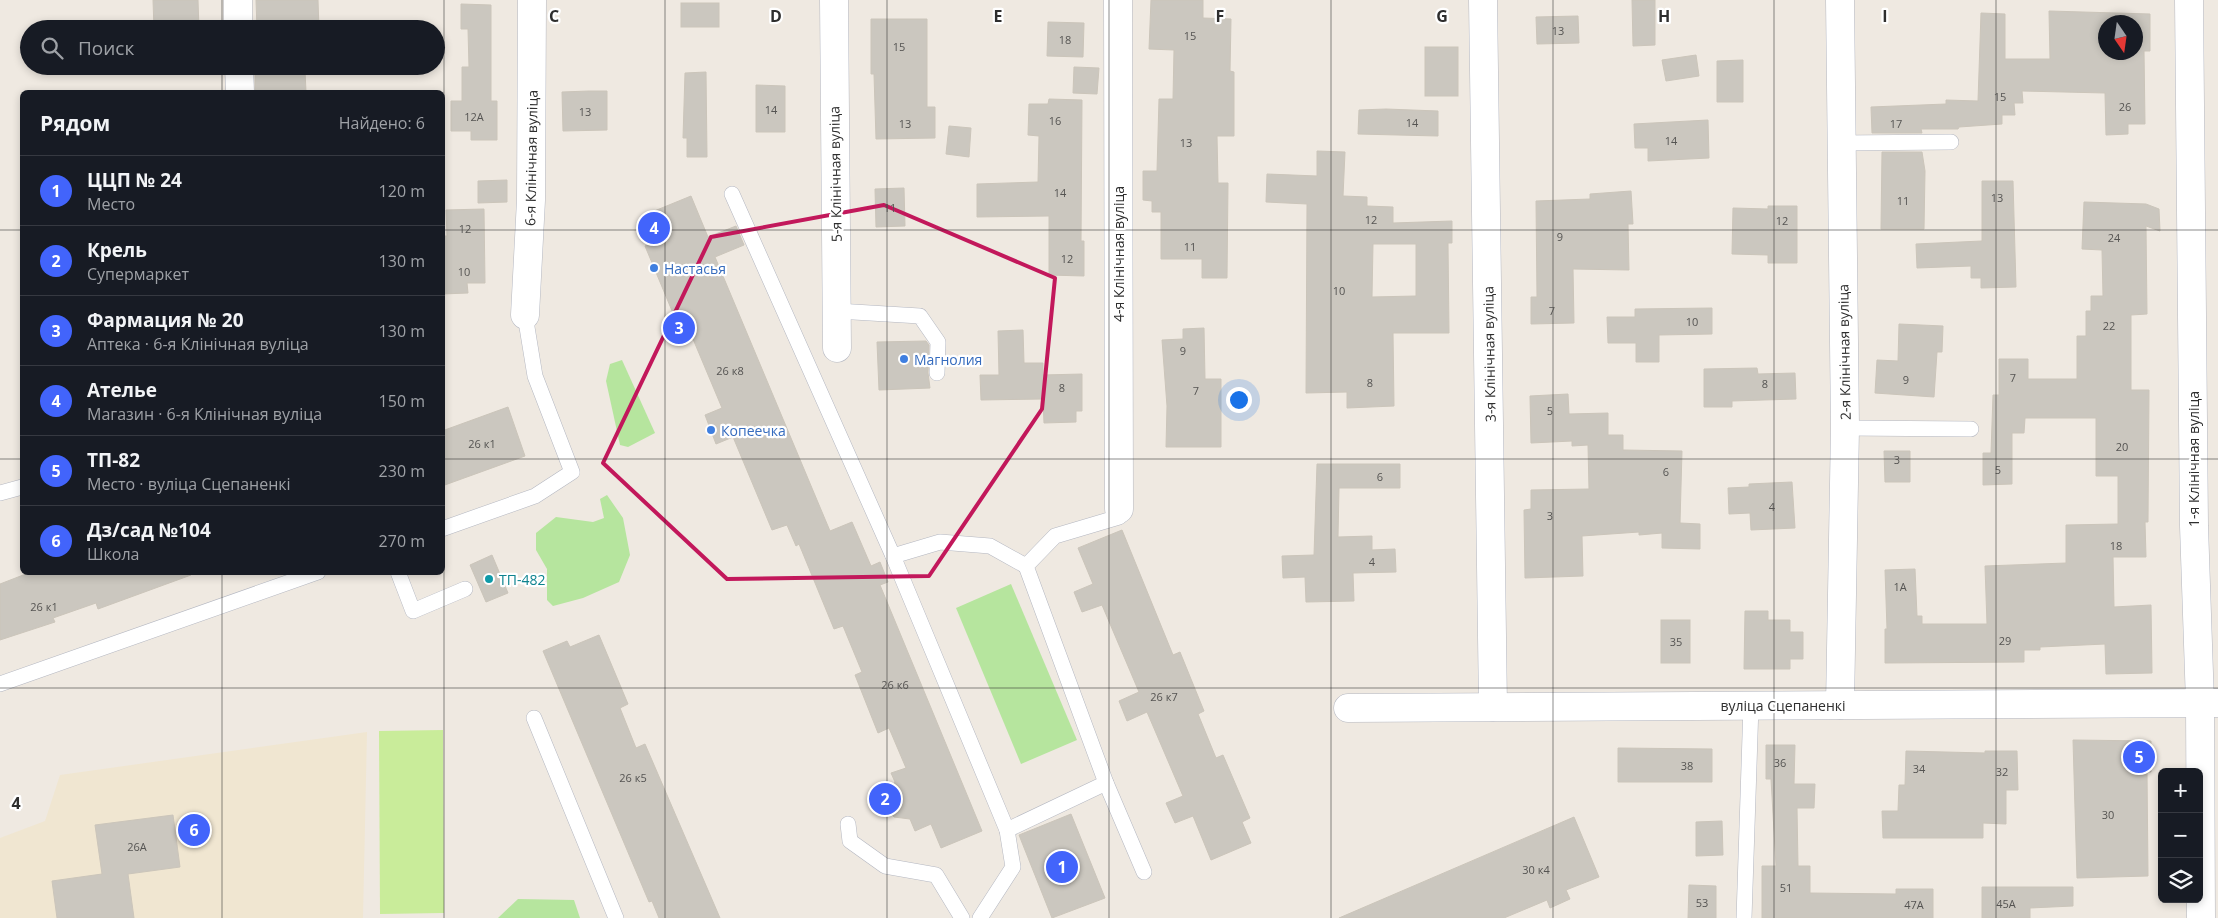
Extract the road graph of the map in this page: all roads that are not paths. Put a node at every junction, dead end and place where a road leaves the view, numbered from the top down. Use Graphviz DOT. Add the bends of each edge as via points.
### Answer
graph roads {
  1 [pos="238,0"];
  2 [pos="532,0"];
  3 [pos="834,0"];
  4 [pos="1118,0"];
  5 [pos="1483,0"];
  6 [pos="1840,0"];
  7 [pos="2189,0"];
  8 [pos="238,20"];
  9 [pos="240,75"];
  10 [pos="240,90"];
  11 [pos="1951,142"];
  12 [pos="1841,143"];
  13 [pos="732,194"];
  14 [pos="837,311"];
  15 [pos="526,315"];
  16 [pos="838,348"];
  17 [pos="937,373"];
  18 [pos="1845,428"];
  19 [pos="1971,429"];
  20 [pos="20,488"];
  21 [pos="0,493"];
  22 [pos="1119,509"];
  23 [pos="445,528"];
  24 [pos="893,556"];
  25 [pos="1026,566"];
  26 [pos="309,575"];
  27 [pos="399,575"];
  28 [pos="466,589"];
  29 [pos="0,684"];
  30 [pos="2209,703"];
  31 [pos="1751,705"];
  32 [pos="1840,705"];
  33 [pos="1493,707"];
  34 [pos="1348,708"];
  35 [pos="534,718"];
  36 [pos="1106,784"];
  37 [pos="848,824"];
  38 [pos="1007,830"];
  39 [pos="1144,872"];
  40 [pos="616,918"];
  41 [pos="962,918"];
  42 [pos="980,918"];
  43 [pos="1744,918"];
  44 [pos="2201,918"];
  1 -- 8 [label="street"];
  2 -- 15 [label="street, 6-я Клінічная вуліца" via="531,200"];
  3 -- 14 [label="street, 5-я Клінічная вуліца"];
  4 -- 22 [label="street, 4-я Клінічная вуліца"];
  5 -- 33 [label="street, 3-я Клінічная вуліца"];
  6 -- 12 [label="street, 2-я Клінічная вуліца"];
  7 -- 30 [label="street, 1-я Клінічная вуліца" via="2194,526"];
  9 -- 10 [label="street"];
  11 -- 12 [label="lane"];
  12 -- 18 [label="street, 2-я Клінічная вуліца"];
  13 -- 24 [label="lane"];
  14 -- 16 [label="street, 5-я Клінічная вуліца"];
  14 -- 17 [label="lane" via="920,316 938,342"];
  15 -- 23 [label="lane" via="535,376 572,472 536,496"];
  18 -- 19 [label="lane"];
  18 -- 32 [label="street, 2-я Клінічная вуліца"];
  20 -- 21 [label="lane"];
  22 -- 25 [label="lane" via="1119,517 1055,536"];
  24 -- 25 [label="lane" via="940,542 990,546"];
  24 -- 38 [label="lane"];
  25 -- 36 [label="lane"];
  26 -- 29 [label="lane"];
  27 -- 28 [label="lane" via="414,611"];
  30 -- 32 [label="street, вуліца Сцепаненкі"];
  30 -- 44 [label="street, 1-я Клінічная вуліца"];
  31 -- 32 [label="street, вуліца Сцепаненкі"];
  31 -- 33 [label="street, вуліца Сцепаненкі"];
  31 -- 43 [label="lane"];
  33 -- 34 [label="street, вуліца Сцепаненкі"];
  35 -- 40 [label="lane"];
  36 -- 38 [label="lane"];
  36 -- 39 [label="lane"];
  37 -- 41 [label="lane" via="850,840 885,866 936,875"];
  38 -- 42 [label="lane" via="1013,867"];
}
